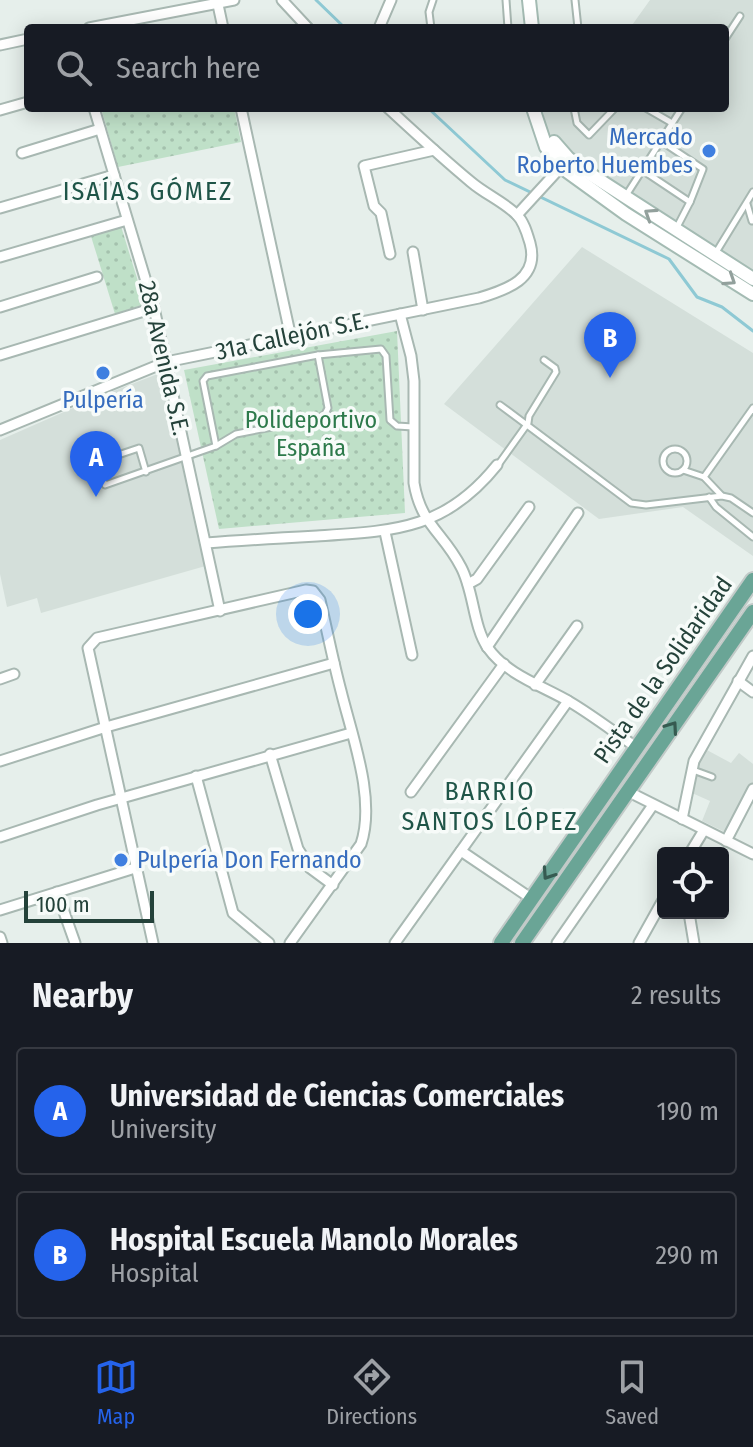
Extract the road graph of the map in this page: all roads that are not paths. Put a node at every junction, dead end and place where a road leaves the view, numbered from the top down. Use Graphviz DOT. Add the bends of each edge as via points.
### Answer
graph roads {
  1 [pos="234,0"];
  2 [pos="282,0"];
  3 [pos="391,0"];
  4 [pos="433,0"];
  5 [pos="506,0"];
  6 [pos="521,0"];
  7 [pos="529,0"];
  8 [pos="575,0"];
  9 [pos="217,2"];
  10 [pos="740,16"];
  11 [pos="109,24"];
  12 [pos="222,24"];
  13 [pos="304,24"];
  14 [pos="381,24"];
  15 [pos="430,24"];
  16 [pos="508,24"];
  17 [pos="524,24"];
  18 [pos="532,24"];
  19 [pos="578,24"];
  20 [pos="729,33"];
  21 [pos="24,40"];
  22 [pos="0,45"];
  23 [pos="24,103"];
  24 [pos="0,110"];
  25 [pos="95,112"];
  26 [pos="242,112"];
  27 [pos="392,112"];
  28 [pos="534,112"];
  29 [pos="543,112"];
  30 [pos="575,112"];
  31 [pos="611,112"];
  32 [pos="653,112"];
  33 [pos="679,112"];
  34 [pos="672,123"];
  35 [pos="100,129"];
  36 [pos="661,141"];
  37 [pos="554,142"];
  38 [pos="434,150"];
  39 [pos="22,153"];
  40 [pos="561,167"];
  41 [pos="642,170"];
  42 [pos="590,174"];
  43 [pos="114,175"];
  44 [pos="752,194"];
  45 [pos="690,202"];
  46 [pos="622,203"];
  47 [pos="750,204"];
  48 [pos="0,208"];
  49 [pos="517,215"];
  50 [pos="127,220"];
  51 [pos="752,221"];
  52 [pos="672,235"];
  53 [pos="413,252"];
  54 [pos="390,254"];
  55 [pos="0,257"];
  56 [pos="711,260"];
  57 [pos="97,277"];
  58 [pos="753,279"];
  59 [pos="753,294"];
  60 [pos="0,307"];
  61 [pos="154,308"];
  62 [pos="423,310"];
  63 [pos="400,314"];
  64 [pos="291,338"];
  65 [pos="0,355"];
  66 [pos="318,355"];
  67 [pos="544,360"];
  68 [pos="166,362"];
  69 [pos="500,405"];
  70 [pos="753,408"];
  71 [pos="526,426"];
  72 [pos="414,428"];
  73 [pos="0,430"];
  74 [pos="216,446"];
  75 [pos="187,457"];
  76 [pos="497,465"];
  77 [pos="683,470"];
  78 [pos="146,472"];
  79 [pos="704,477"];
  80 [pos="722,496"];
  81 [pos="709,497"];
  82 [pos="529,507"];
  83 [pos="578,513"];
  84 [pos="753,513"];
  85 [pos="425,521"];
  86 [pos="385,532"];
  87 [pos="753,537"];
  88 [pos="206,543"];
  89 [pos="753,580"];
  90 [pos="468,584"];
  91 [pos="220,611"];
  92 [pos="753,612"];
  93 [pos="577,626"];
  94 [pos="487,647"];
  95 [pos="412,655"];
  96 [pos="753,656"];
  97 [pos="334,663"];
  98 [pos="504,664"];
  99 [pos="14,674"];
  100 [pos="0,679"];
  101 [pos="738,681"];
  102 [pos="535,685"];
  103 [pos="753,692"];
  104 [pos="568,701"];
  105 [pos="106,727"];
  106 [pos="351,733"];
  107 [pos="636,747"];
  108 [pos="270,754"];
  109 [pos="0,761"];
  110 [pos="692,769"];
  111 [pos="196,776"];
  112 [pos="712,777"];
  113 [pos="753,789"];
  114 [pos="627,791"];
  115 [pos="411,792"];
  116 [pos="120,798"];
  117 [pos="653,805"];
  118 [pos="682,819"];
  119 [pos="704,830"];
  120 [pos="0,837"];
  121 [pos="726,841"];
  122 [pos="694,847"];
  123 [pos="461,851"];
  124 [pos="753,854"];
  125 [pos="135,868"];
  126 [pos="333,885"];
  127 [pos="57,892"];
  128 [pos="532,899"];
  129 [pos="0,910"];
  130 [pos="657,911"];
  131 [pos="690,919"];
  132 [pos="0,937"];
  133 [pos="2,943"];
  134 [pos="75,943"];
  135 [pos="153,943"];
  136 [pos="269,943"];
  137 [pos="290,943"];
  138 [pos="395,943"];
  139 [pos="501,943"];
  140 [pos="522,943"];
  141 [pos="557,943"];
  142 [pos="639,943"];
  143 [pos="694,943"];
  1 -- 9 [label="street"];
  2 -- 13 [label="street"];
  3 -- 14 [label="street"];
  4 -- 15 [label="lane"];
  5 -- 16 [label="lane"];
  6 -- 17 [label="main road"];
  7 -- 18 [label="main road"];
  8 -- 19 [label="lane"];
  9 -- 11 [label="street"];
  9 -- 12 [label="street"];
  10 -- 20 [label="lane"];
  21 -- 22 [label="street"];
  23 -- 24 [label="street"];
  25 -- 35 [label="street, 28a Avenida S.E."];
  26 -- 64 [label="street"];
  27 -- 38 [label="street"];
  28 -- 40 [label="main road" via="546,147"];
  29 -- 37 [label="main road"];
  30 -- 31 [label="lane" via="589,135"];
  32 -- 34 [label="lane"];
  33 -- 34 [label="lane"];
  34 -- 36 [label="lane"];
  35 -- 39 [label="street"];
  35 -- 43 [label="street, 28a Avenida S.E."];
  36 -- 41 [label="lane"];
  36 -- 45 [label="lane" via="701,166"];
  37 -- 40 [label="main road"];
  37 -- 42 [label="main road"];
  38 -- 49 [label="street"];
  38 -- 54 [label="street" via="364,166"];
  40 -- 42 [label="main road"];
  40 -- 46 [label="main road"];
  40 -- 49 [label="street"];
  41 -- 45 [label="lane"];
  41 -- 46 [label="lane"];
  42 -- 46 [label="main road"];
  43 -- 48 [label="street"];
  43 -- 50 [label="street, 28a Avenida S.E."];
  44 -- 47 [label="lane"];
  45 -- 52 [label="lane"];
  46 -- 52 [label="main road"];
  47 -- 51 [label="lane"];
  47 -- 56 [label="lane"];
  49 -- 62 [label="street, 31a Callejón S.E." via="531,247 528,272 507,289"];
  50 -- 55 [label="street"];
  50 -- 61 [label="street, 28a Avenida S.E."];
  52 -- 56 [label="main road"];
  53 -- 62 [label="street"];
  56 -- 58 [label="main road"];
  56 -- 59 [label="main road, one-way"];
  57 -- 60 [label="street"];
  61 -- 65 [label="street"];
  61 -- 68 [label="street, 28a Avenida S.E."];
  62 -- 63 [label="street, 31a Callejón S.E."];
  63 -- 64 [label="street, 31a Callejón S.E."];
  63 -- 72 [label="street" via="414,381"];
  64 -- 68 [label="street, 31a Callejón S.E."];
  66 -- 72 [label="lane" via="381,349 386,356 390,420"];
  66 -- 74 [label="lane" via="325,414 236,434"];
  66 -- 74 [label="lane" via="207,376 203,381"];
  67 -- 71 [label="lane" via="556,372"];
  68 -- 73 [label="street, 31a Callejón S.E."];
  68 -- 75 [label="street, 28a Avenida S.E."];
  69 -- 71 [label="lane"];
  70 -- 79 [label="lane"];
  71 -- 76 [label="lane"];
  71 -- 81 [label="lane" via="631,503"];
  72 -- 85 [label="street" via="414,483"];
  74 -- 75 [label="lane"];
  75 -- 78 [label="lane"];
  75 -- 88 [label="street, 28a Avenida S.E."];
  76 -- 85 [label="street" via="472,493"];
  77 -- 77 [label="lane" via="684,453 667,452 666,470"];
  77 -- 79 [label="lane"];
  78 -- 78 [label="lane" via="105,485 97,462 139,448"];
  79 -- 80 [label="lane"];
  80 -- 81 [label="lane"];
  80 -- 84 [label="lane"];
  81 -- 87 [label="lane"];
  82 -- 90 [label="street"];
  83 -- 94 [label="street"];
  85 -- 86 [label="street"];
  85 -- 90 [label="street" via="440,535"];
  86 -- 88 [label="street"];
  86 -- 95 [label="street"];
  88 -- 91 [label="street, 28a Avenida S.E."];
  89 -- 107 [label="main road, Pista de la Solidaridad"];
  90 -- 94 [label="street"];
  91 -- 97 [label="street" via="313,591 320,600"];
  91 -- 105 [label="street" via="91,642"];
  114 -- 92 [label="main road, Pista de la Solidaridad, one-way"];
  93 -- 102 [label="street"];
  94 -- 98 [label="street"];
  96 -- 101 [label="street"];
  97 -- 105 [label="street"];
  97 -- 106 [label="street"];
  98 -- 102 [label="street"];
  98 -- 115 [label="street"];
  99 -- 100 [label="street"];
  101 -- 103 [label="street"];
  101 -- 110 [label="street"];
  102 -- 104 [label="street"];
  104 -- 107 [label="street"];
  104 -- 123 [label="street"];
  105 -- 109 [label="street"];
  105 -- 116 [label="street"];
  106 -- 108 [label="street"];
  106 -- 126 [label="street" via="363,785 365,830"];
  107 -- 128 [label="main road, Pista de la Solidaridad, one-way"];
  108 -- 111 [label="street"];
  108 -- 126 [label="street" via="298,849 310,868"];
  110 -- 112 [label="lane"];
  110 -- 118 [label="street"];
  111 -- 116 [label="street"];
  111 -- 136 [label="street" via="233,913"];
  113 -- 121 [label="street"];
  114 -- 117 [label="street"];
  114 -- 140 [label="main road, Pista de la Solidaridad"];
  116 -- 120 [label="street"];
  116 -- 125 [label="street"];
  117 -- 118 [label="street"];
  117 -- 141 [label="street"];
  118 -- 119 [label="street"];
  119 -- 121 [label="street"];
  119 -- 122 [label="street"];
  121 -- 124 [label="street"];
  123 -- 128 [label="street"];
  123 -- 138 [label="street"];
  125 -- 127 [label="street"];
  125 -- 135 [label="street"];
  126 -- 137 [label="street"];
  127 -- 129 [label="street"];
  127 -- 134 [label="street"];
  128 -- 139 [label="main road, Pista de la Solidaridad"];
  130 -- 142 [label="street"];
  131 -- 143 [label="street"];
  132 -- 133 [label="street"];
}
